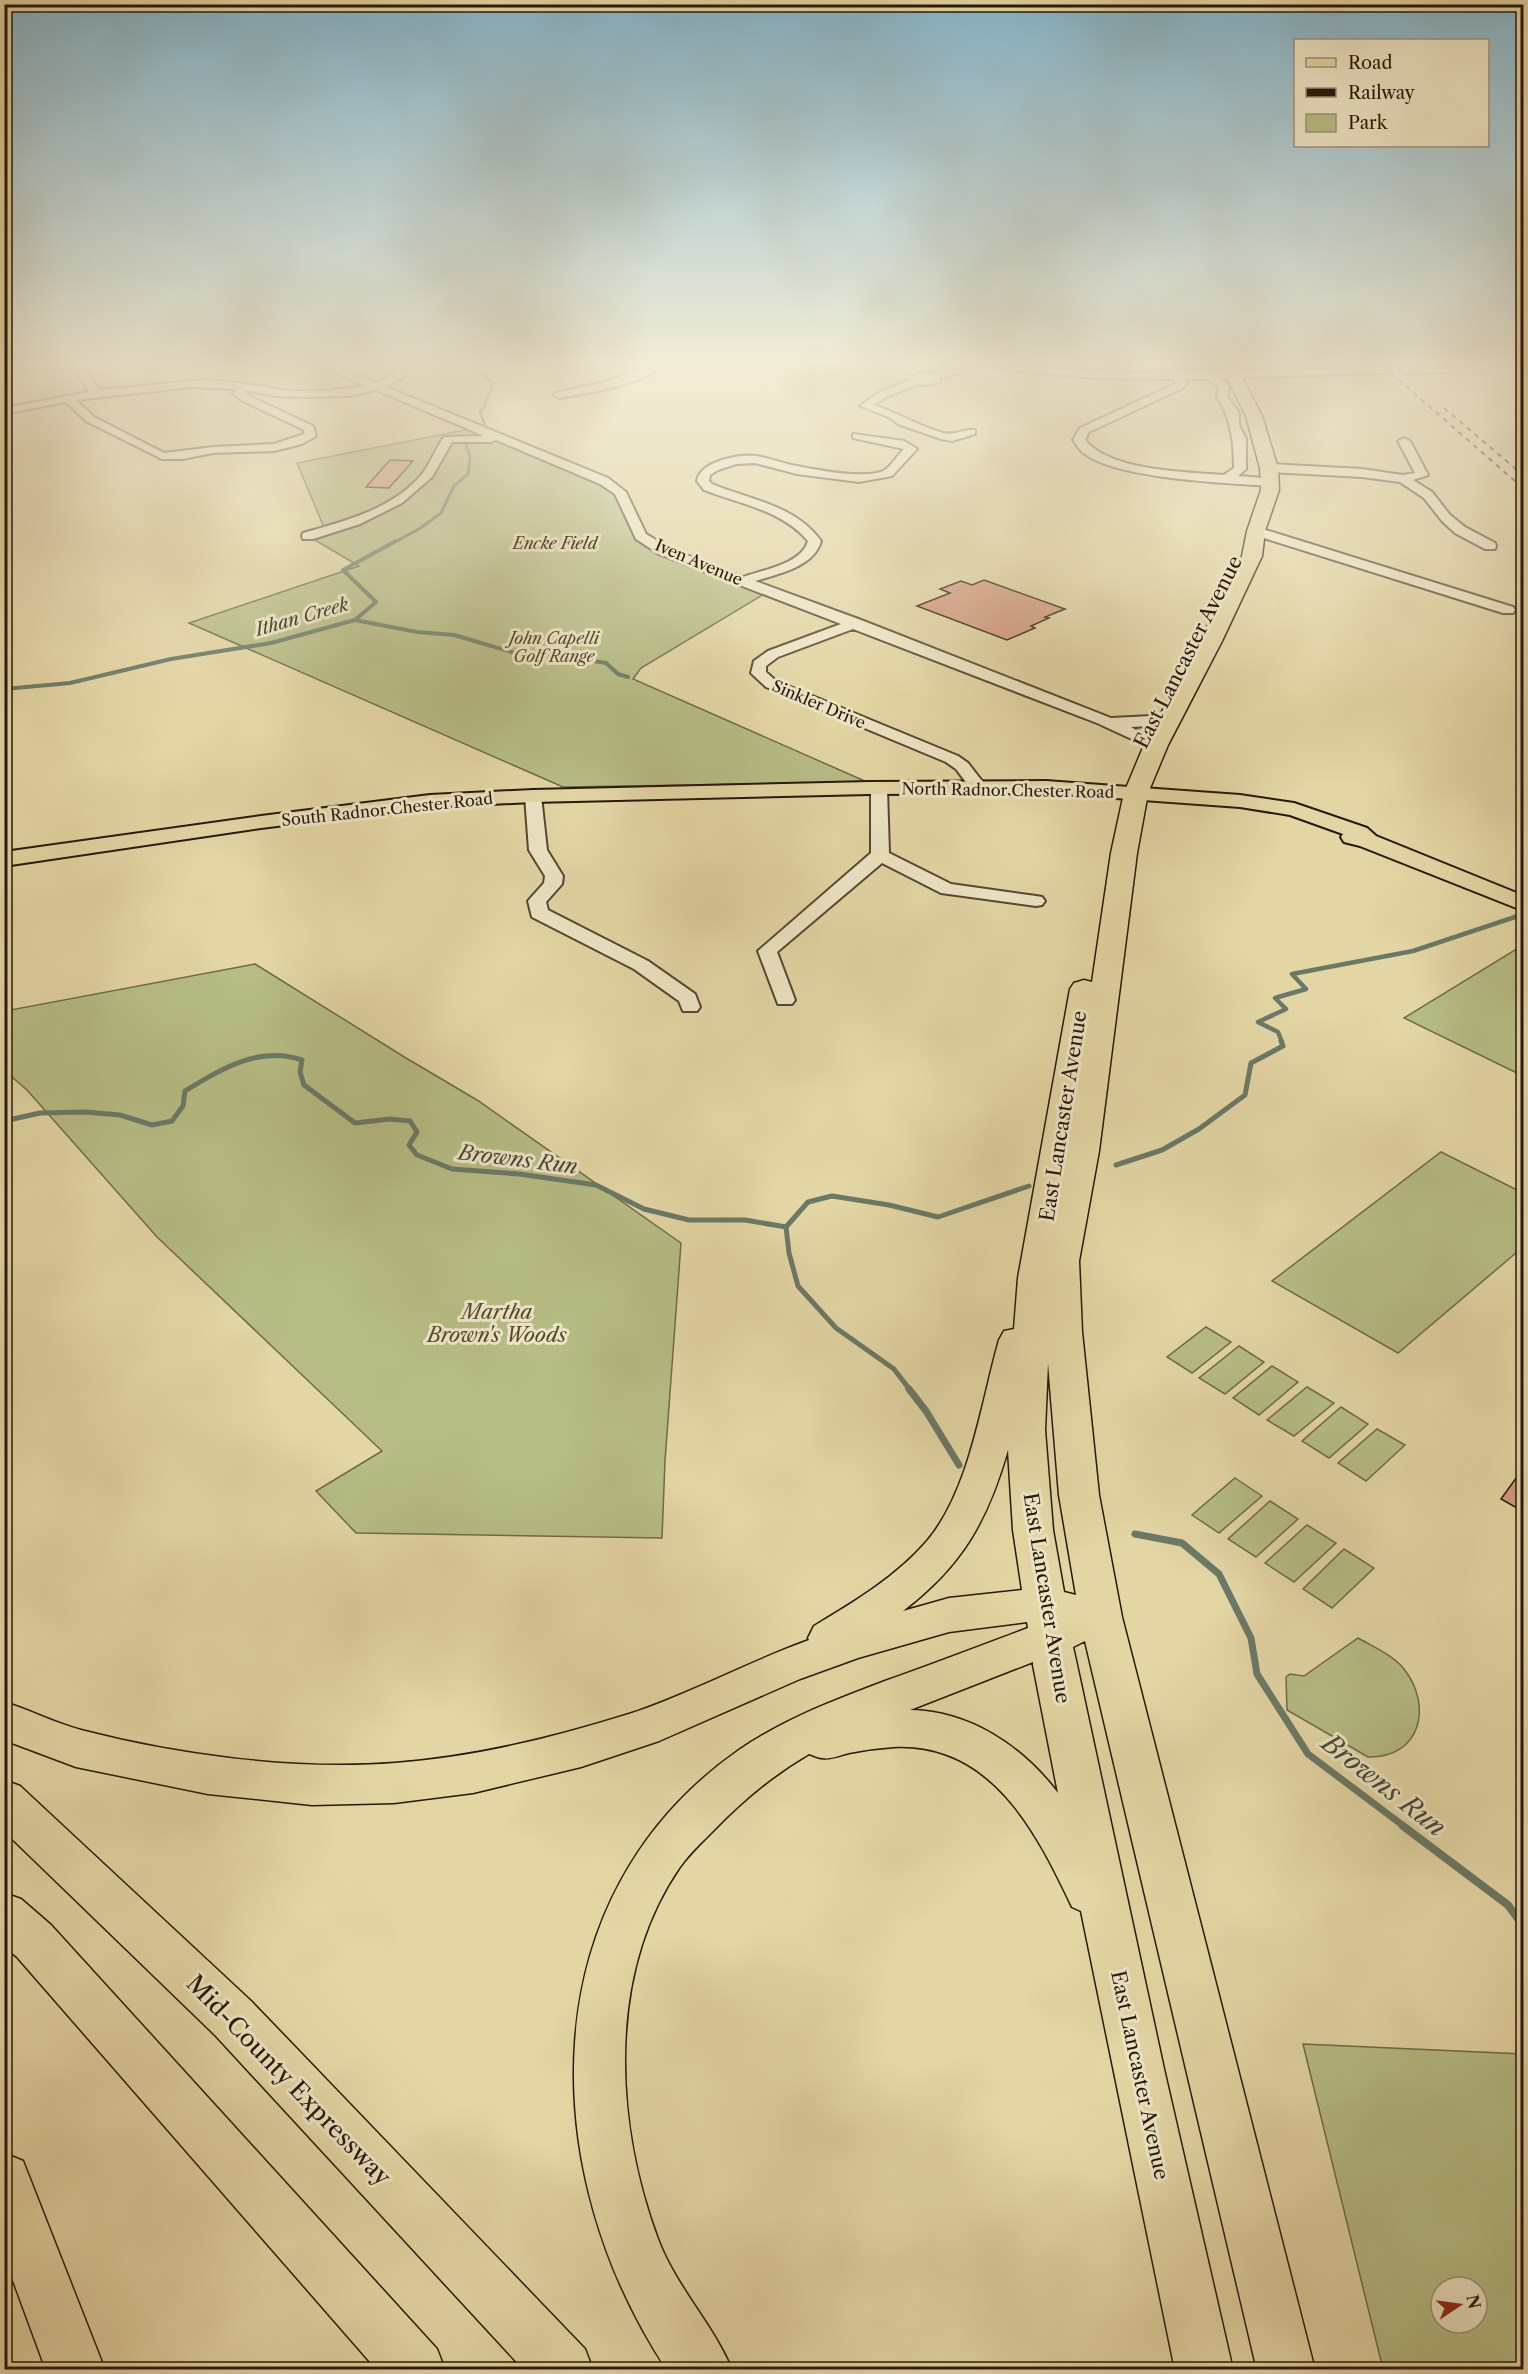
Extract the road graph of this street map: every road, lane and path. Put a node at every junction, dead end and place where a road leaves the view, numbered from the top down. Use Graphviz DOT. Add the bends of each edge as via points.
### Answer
graph roads {
  1 [pos="426,477"];
  2 [pos="594,477"];
  3 [pos="704,477"];
  4 [pos="1205,477"];
  5 [pos="1245,477"];
  6 [pos="1270,477"];
  7 [pos="1388,477"];
  8 [pos="1414,477"];
  9 [pos="1228,478"];
  10 [pos="1403,479"];
  11 [pos="1256,531"];
  12 [pos="308,536"];
  13 [pos="1490,546"];
  14 [pos="1313,550"];
  15 [pos="1252,556"];
  16 [pos="743,581"];
  17 [pos="1508,610"];
  18 [pos="856,624"];
  19 [pos="1146,729"];
  20 [pos="879,788"];
  21 [pos="980,789"];
  22 [pos="1128,792"];
  23 [pos="533,796"];
  24 [pos="880,855"];
  25 [pos="4,859"];
  26 [pos="1036,901"];
  27 [pos="1524,904"];
  28 [pos="785,1000"];
  29 [pos="690,1007"];
  30 [pos="1035,1278"];
  31 [pos="1101,1617"];
  32 [pos="1046,1621"];
  33 [pos="785,1667"];
  34 [pos="4,1720"];
  35 [pos="759,1761"];
  36 [pos="4,1800"];
  37 [pos="4,1915"];
  38 [pos="1109,1932"];
  39 [pos="4,2180"];
  40 [pos="76,2370"];
  41 [pos="416,2370"];
  42 [pos="564,2370"];
  43 [pos="703,2370"];
  44 [pos="1204,2370"];
  45 [pos="1286,2370"];
  1 -- 12 [label="street" via="368,518"];
  2 -- 16 [label="street, Iven Avenue" via="620,492 640,536 664,551"];
  3 -- 16 [label="street" via="708,486 783,514 815,541 814,548 802,560"];
  4 -- 9 [label="street"];
  5 -- 9 [label="street"];
  6 -- 11 [label="highway, East Lancaster Avenue" via="1267,504"];
  7 -- 10 [label="street"];
  8 -- 10 [label="street"];
  10 -- 13 [label="street" via="1428,495 1460,530"];
  11 -- 14 [label="street"];
  11 -- 15 [label="highway, East Lancaster Avenue"];
  11 -- 19 [label="highway, East Lancaster Avenue" via="1236,554"];
  14 -- 15 [label="street" via="1279,547"];
  14 -- 17 [label="street"];
  15 -- 22 [label="highway, East Lancaster Avenue" via="1211,641"];
  16 -- 18 [label="street, Iven Avenue"];
  18 -- 19 [label="street, Iven Avenue" via="1103,720"];
  18 -- 21 [label="street, Sinkler Drive" via="773,654 759,664 758,673 771,684 952,759"];
  19 -- 22 [label="highway, East Lancaster Avenue"];
  20 -- 21 [label="main road, North Radnor Chester Road"];
  20 -- 23 [label="main road, South Radnor Chester Road"];
  20 -- 24 [label="street"];
  21 -- 22 [label="main road, North Radnor Chester Road" via="1046,787"];
  22 -- 27 [label="main road, North Radnor Chester Road" via="1290,814"];
  22 -- 30 [label="highway, East Lancaster Avenue" via="1107,828 1102,854 1097,916"];
  22 -- 31 [label="highway, East Lancaster Avenue" via="1124,854 1083,1151 1062,1261 1078,1495"];
  23 -- 25 [label="main road, South Radnor Chester Road" via="429,801"];
  23 -- 29 [label="street" via="538,850 554,876 553,884 537,901 539,913 642,965 688,998"];
  24 -- 26 [label="street" via="947,889"];
  24 -- 28 [label="street" via="767,951"];
  30 -- 32 [label="highway, East Lancaster Avenue" via="1026,1430 1033,1530"];
  30 -- 33 [label="highway" via="984,1463 952,1537 930,1563 882,1604"];
  31 -- 32 [label="highway"];
  31 -- 45 [label="highway, East Lancaster Avenue"];
  32 -- 33 [label="highway" via="949,1615 850,1643"];
  32 -- 35 [label="highway" via="805,1733"];
  32 -- 38 [label="highway, East Lancaster Avenue"];
  33 -- 34 [label="highway" via="643,1728 581,1749 509,1767 394,1783 312,1785 208,1774 75,1748"];
  35 -- 38 [label="highway" via="817,1741 878,1730 928,1730 968,1743 1012,1771 1045,1810"];
  35 -- 43 [label="highway" via="726,1785 683,1830 663,1852 644,1883 616,1952 601,2030 603,2132 612,2180 632,2245 660,2302"];
  36 -- 42 [label="highway, Mid-County Expressway" via="232,2018"];
  37 -- 41 [label="highway" via="34,1941"];
  38 -- 44 [label="highway, East Lancaster Avenue"];
  39 -- 40 [label="highway"];
}
